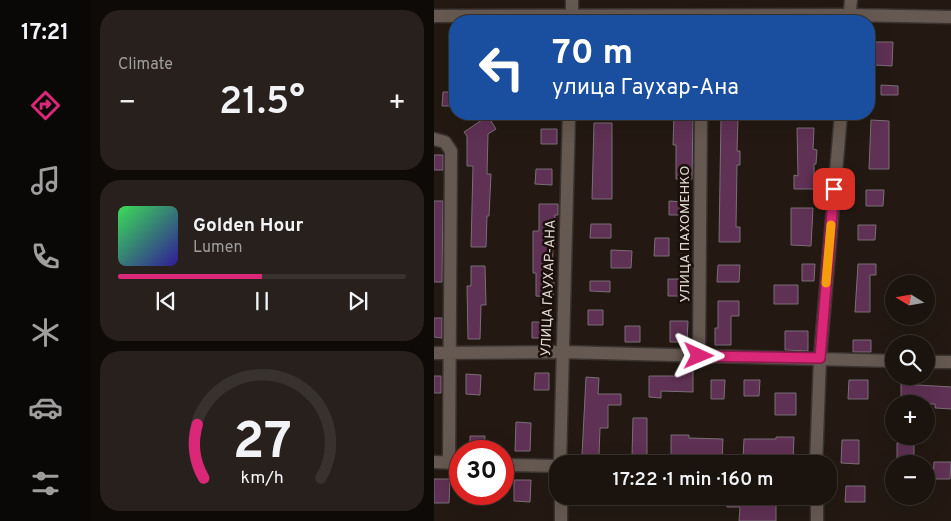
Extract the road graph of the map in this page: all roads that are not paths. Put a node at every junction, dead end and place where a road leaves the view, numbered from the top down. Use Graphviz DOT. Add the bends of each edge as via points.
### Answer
graph roads {
  1 [pos="572,0"];
  2 [pos="851,0"];
  3 [pos="572,15"];
  4 [pos="849,15"];
  5 [pos="434,16"];
  6 [pos="449,16"];
  7 [pos="951,17"];
  8 [pos="875,18"];
  9 [pos="569,120"];
  10 [pos="702,120"];
  11 [pos="840,120"];
  12 [pos="434,139"];
  13 [pos="563,352"];
  14 [pos="434,353"];
  15 [pos="450,353"];
  16 [pos="699,356"];
  17 [pos="820,358"];
  18 [pos="885,360"];
  19 [pos="935,362"];
  20 [pos="951,362"];
  21 [pos="454,440"];
  22 [pos="559,455"];
  23 [pos="816,455"];
  24 [pos="434,462"];
  25 [pos="449,463"];
  26 [pos="514,465"];
  27 [pos="549,465"];
  28 [pos="561,505"];
  29 [pos="816,505"];
  30 [pos="561,521"];
  31 [pos="817,521"];
  1 -- 3 [label="street"];
  2 -- 4 [label="street"];
  5 -- 6 [label="street"];
  7 -- 8 [label="street"];
  9 -- 13 [label="street, УЛИЦА ГАУХАР-АНА"];
  10 -- 16 [label="street, УЛИЦА ПАХОМЕНКО"];
  11 -- 17 [label="street"];
  12 -- 15 [label="street" via="445,142 451,151"];
  13 -- 15 [label="street"];
  13 -- 16 [label="street"];
  13 -- 22 [label="street, УЛИЦА ГАУХАР-АНА"];
  14 -- 15 [label="street"];
  15 -- 21 [label="street"];
  16 -- 17 [label="street"];
  17 -- 18 [label="street"];
  17 -- 23 [label="street"];
  19 -- 20 [label="street"];
  24 -- 25 [label="street"];
  26 -- 27 [label="street"];
  28 -- 30 [label="street"];
  29 -- 31 [label="street"];
}
